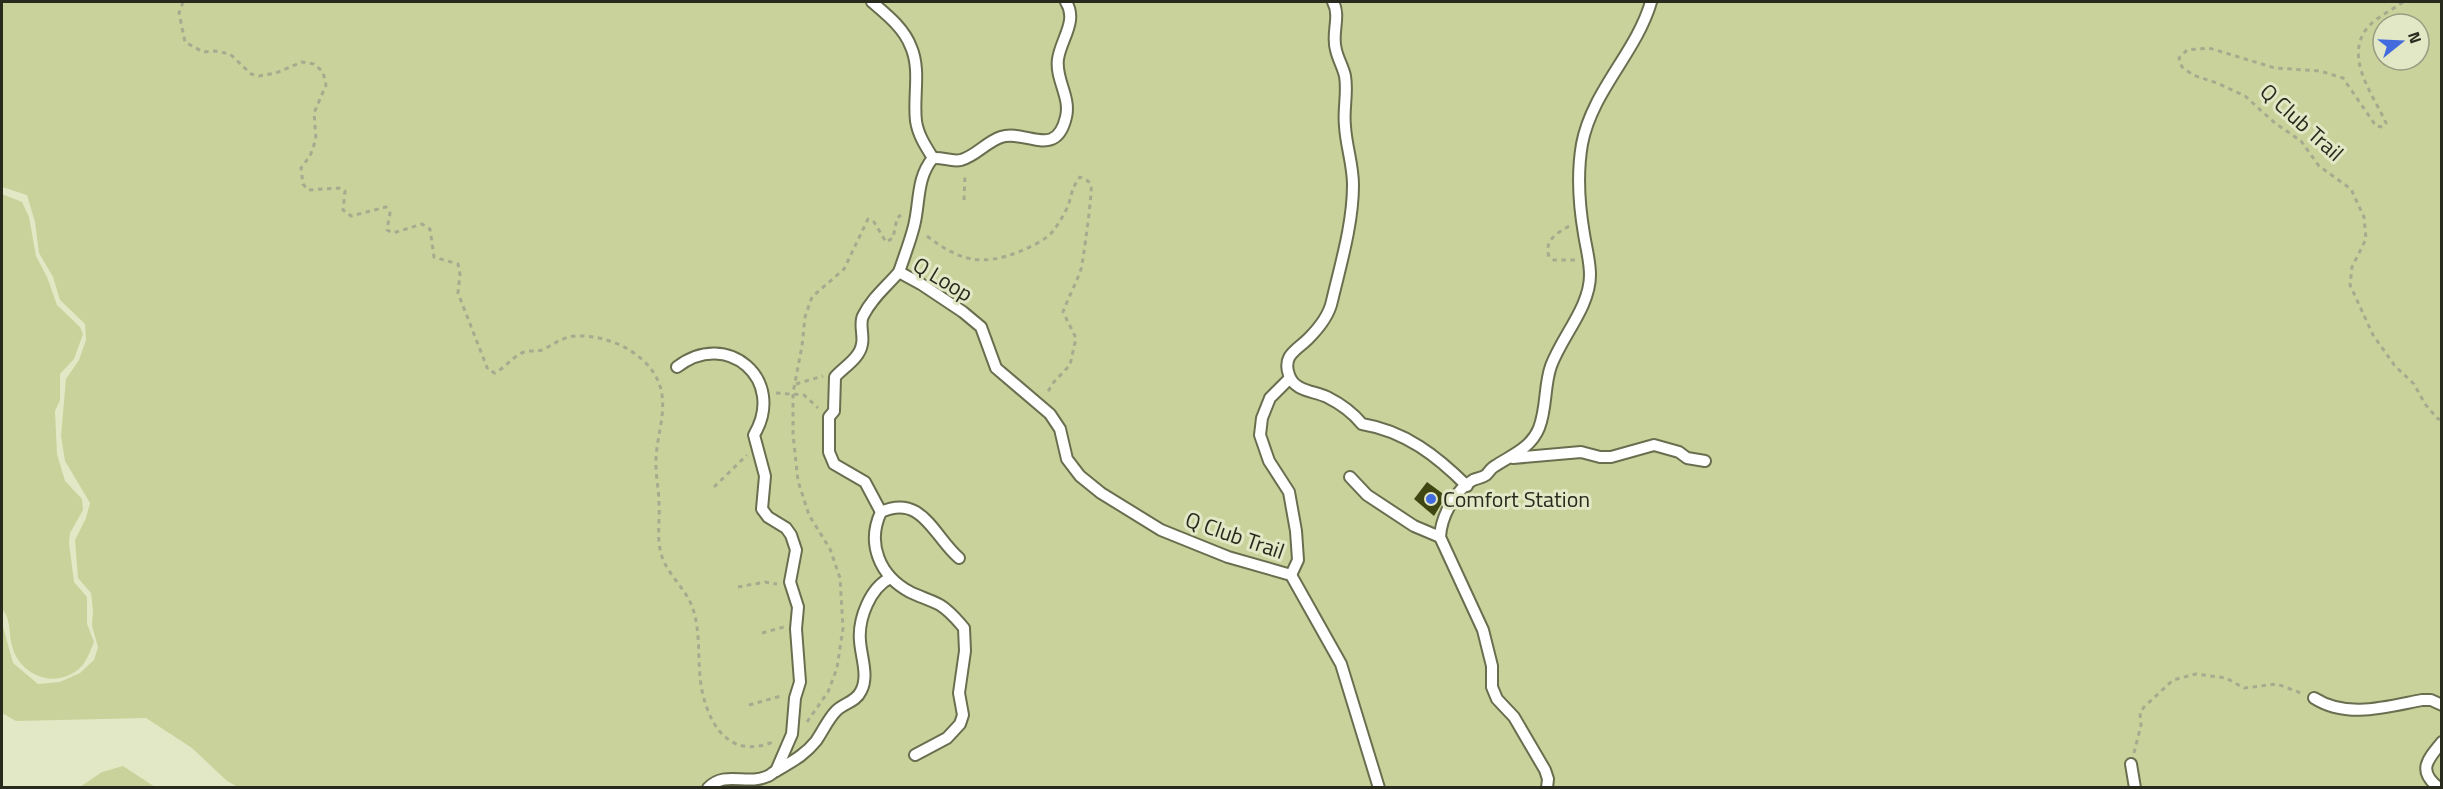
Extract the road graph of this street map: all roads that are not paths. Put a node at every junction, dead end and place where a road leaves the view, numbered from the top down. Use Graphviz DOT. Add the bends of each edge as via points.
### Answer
graph roads {
  1 [pos="872,2"];
  2 [pos="1066,2"];
  3 [pos="1333,2"];
  4 [pos="1651,2"];
  5 [pos="933,158"];
  6 [pos="898,272"];
  7 [pos="677,367"];
  8 [pos="1290,378"];
  9 [pos="1509,458"];
  10 [pos="1067,459"];
  11 [pos="1705,461"];
  12 [pos="1350,477"];
  13 [pos="1467,486"];
  14 [pos="881,512"];
  15 [pos="1440,537"];
  16 [pos="959,558"];
  17 [pos="1292,575"];
  18 [pos="890,578"];
  19 [pos="2314,698"];
  20 [pos="2442,705"];
  21 [pos="2442,742"];
  22 [pos="915,755"];
  23 [pos="2131,764"];
  24 [pos="776,771"];
  25 [pos="708,788"];
  26 [pos="1379,788"];
  27 [pos="1547,788"];
  28 [pos="2135,788"];
  29 [pos="2439,788"];
  1 -- 5 [label="lane" via="912,47 916,121"];
  2 -- 5 [label="lane" via="1071,14 1058,69 1067,110 1059,133 1041,141 1001,137 959,160"];
  3 -- 8 [label="lane" via="1337,14 1336,50 1345,74 1345,127 1353,185 1350,213 1328,314 1290,355"];
  4 -- 9 [label="lane" via="1639,34 1599,98 1586,129 1579,171 1590,276 1583,303 1550,369 1539,429 1527,446"];
  5 -- 6 [label="lane" via="922,180 914,225"];
  6 -- 10 [label="lane, Q Loop" via="981,327 996,368 1050,414 1060,429"];
  6 -- 14 [label="lane, Q Loop" via="877,293 862,318 862,346 835,377 834,411 829,417 834,464 865,482"];
  7 -- 24 [label="lane" via="699,354 735,357 757,377 765,394 760,425 754,435 765,476 762,509 786,528 796,550 790,582 797,600 800,682 792,734"];
  8 -- 13 [label="lane" via="1302,389 1355,415 1362,424 1408,438"];
  8 -- 17 [label="lane" via="1270,398 1260,435 1269,461 1289,492 1298,560"];
  9 -- 11 [label="lane" via="1581,452 1600,458 1654,446"];
  9 -- 13 [label="lane"];
  10 -- 17 [label="lane, Q Club Trail" via="1101,493 1161,530 1228,557"];
  12 -- 15 [label="lane" via="1367,495 1413,526"];
  13 -- 15 [label="lane" via="1451,501"];
  14 -- 16 [label="lane" via="896,507 924,516"];
  14 -- 18 [label="lane" via="875,546"];
  15 -- 27 [label="lane" via="1479,618 1497,699 1514,717 1545,770"];
  17 -- 26 [label="lane, Q Club Trail" via="1341,664"];
  18 -- 22 [label="lane" via="939,604 964,628 960,724 947,738"];
  18 -- 24 [label="lane" via="875,590 861,628 861,692 835,711 804,754"];
  19 -- 20 [label="lane" via="2327,707 2358,710 2422,699"];
  21 -- 29 [label="lane" via="2426,767 2427,776"];
  23 -- 28 [label="lane"];
  24 -- 25 [label="lane" via="750,780 723,778"];
}
